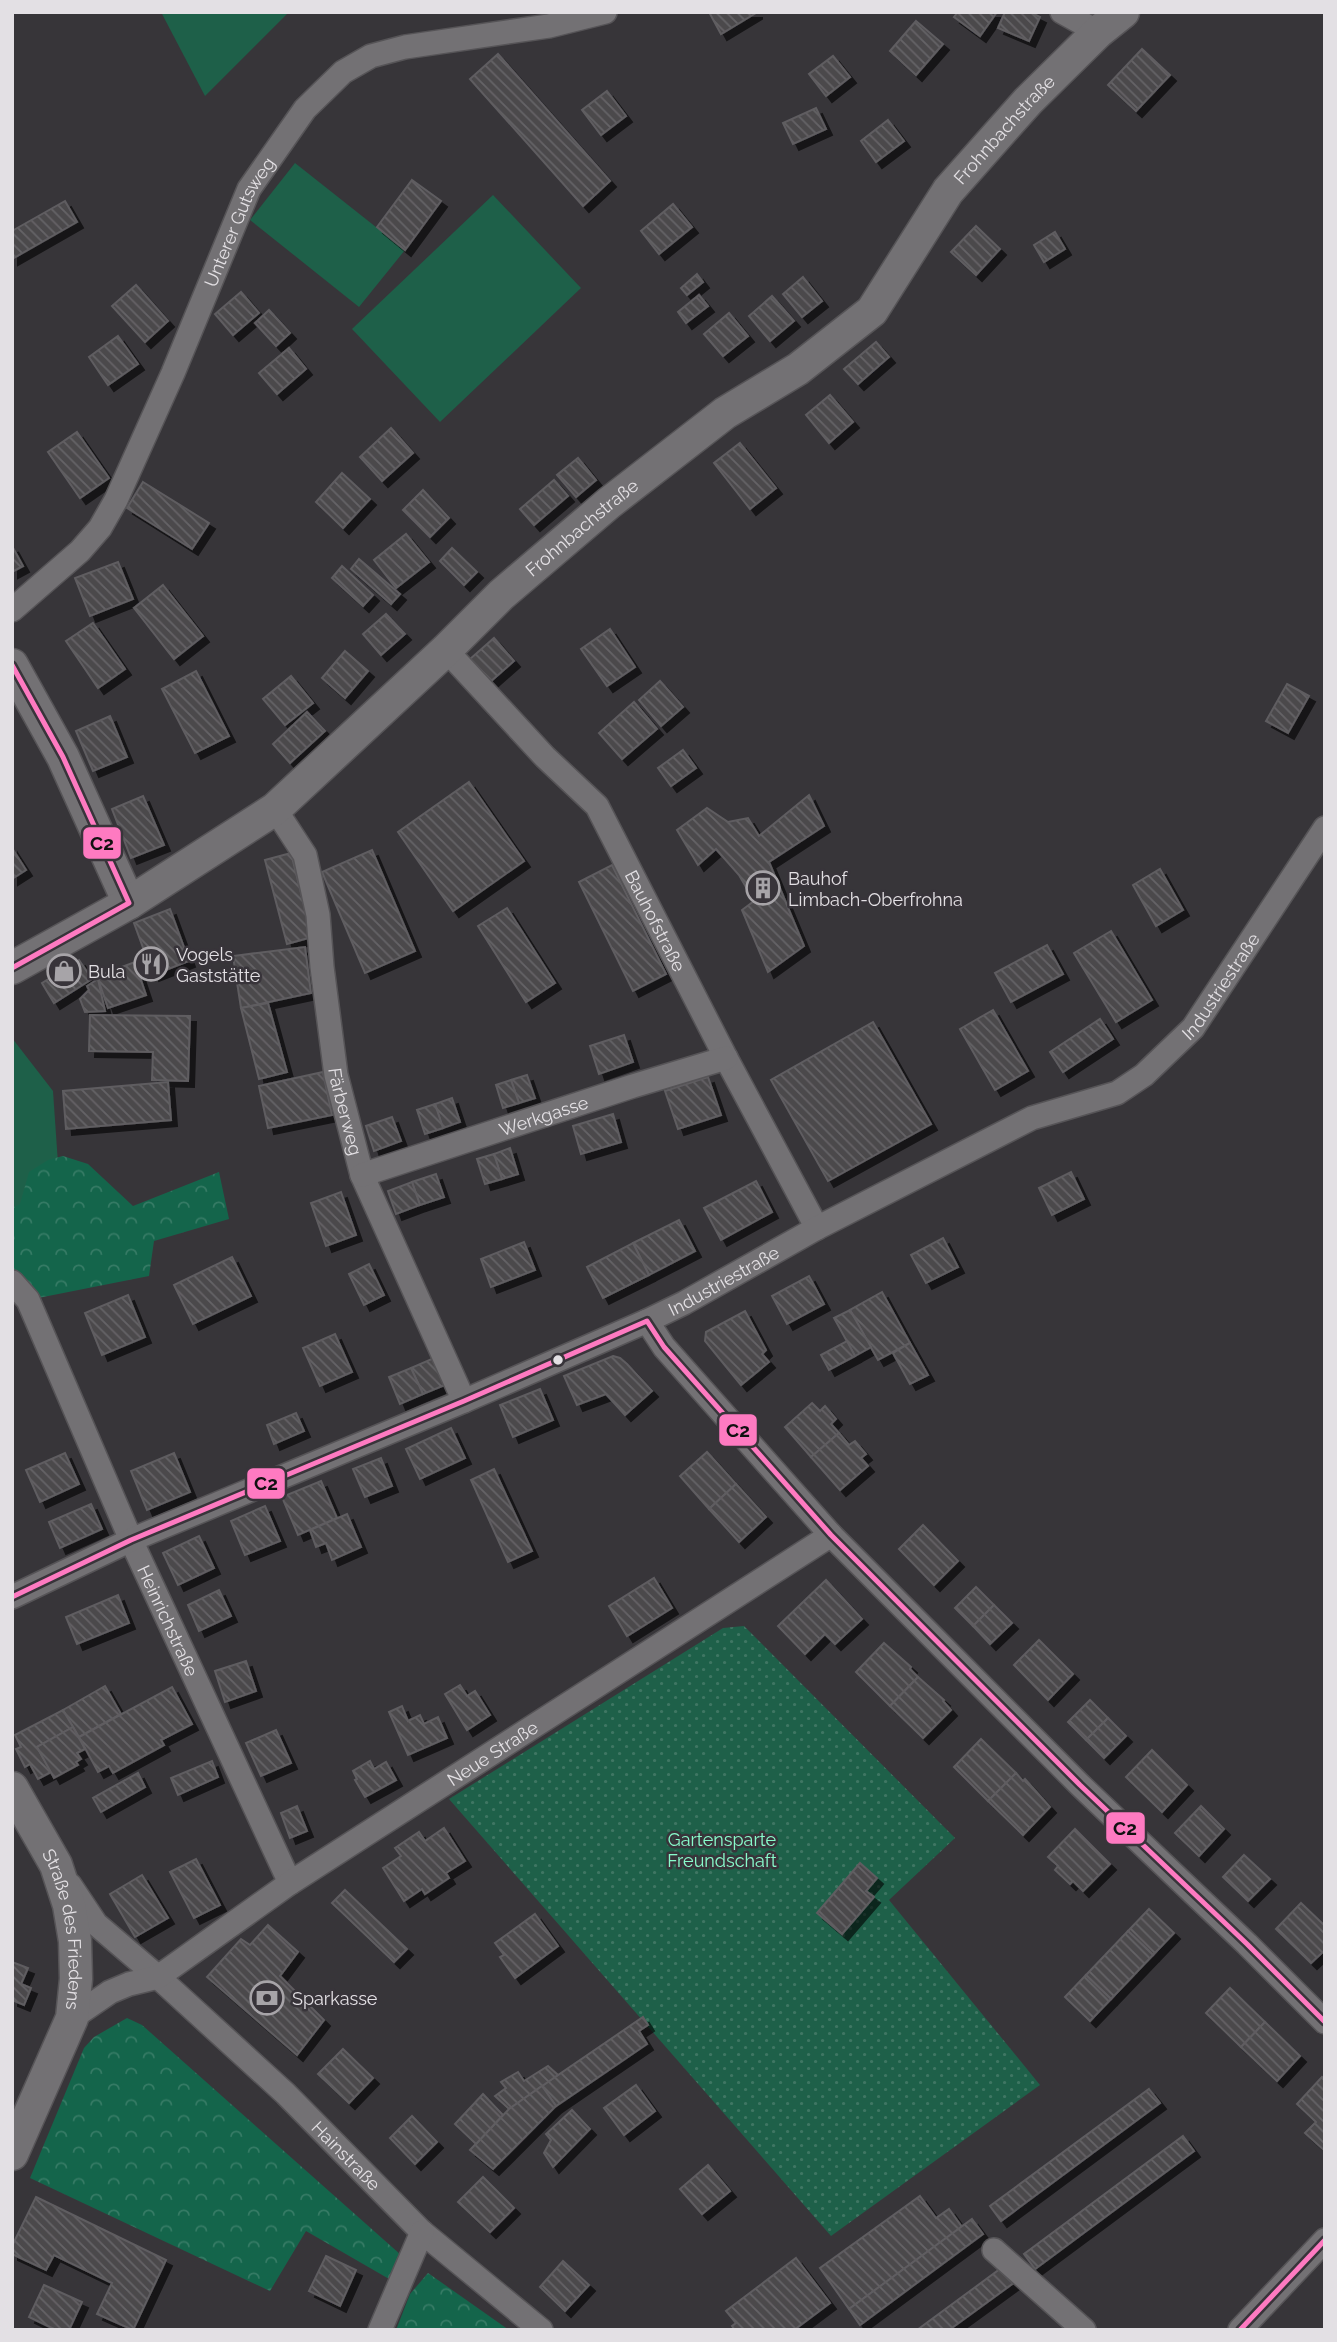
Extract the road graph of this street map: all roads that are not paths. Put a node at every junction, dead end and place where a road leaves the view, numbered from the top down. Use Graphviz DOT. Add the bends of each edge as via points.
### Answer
graph roads {
  1 [pos="605,12"];
  2 [pos="1062,12"];
  3 [pos="1123,12"];
  4 [pos="1098,32"];
  5 [pos="12,610"];
  6 [pos="446,650"];
  7 [pos="12,665"];
  8 [pos="275,809"];
  9 [pos="1325,828"];
  10 [pos="129,903"];
  11 [pos="12,968"];
  12 [pos="726,1058"];
  13 [pos="362,1175"];
  14 [pos="817,1228"];
  15 [pos="12,1282"];
  16 [pos="647,1321"];
  17 [pos="464,1401"];
  18 [pos="831,1535"];
  19 [pos="131,1540"];
  20 [pos="12,1597"];
  21 [pos="12,1788"];
  22 [pos="56,1865"];
  23 [pos="290,1883"];
  24 [pos="158,1977"];
  25 [pos="72,2018"];
  26 [pos="1325,2022"];
  27 [pos="12,2154"];
  28 [pos="422,2232"];
  29 [pos="1325,2240"];
  30 [pos="994,2250"];
  31 [pos="380,2330"];
  32 [pos="541,2330"];
  33 [pos="1084,2330"];
  34 [pos="1240,2330"];
  1 -- 5 [label="street, Unterer Gutsweg" via="371,56 343,72 305,109 249,189 173,373 100,528"];
  2 -- 4 [label="street"];
  3 -- 4 [label="street, Frohnbachstraße"];
  4 -- 6 [label="street, Frohnbachstraße" via="1028,101 948,191 872,311 798,369 725,413 609,503 501,595"];
  6 -- 8 [label="street, Frohnbachstraße"];
  6 -- 12 [label="street, Bauhofstraße" via="597,806"];
  7 -- 10 [label="street" via="63,757"];
  8 -- 10 [label="street, Frohnbachstraße"];
  8 -- 13 [label="street, Färberweg" via="305,855 318,915 336,1074"];
  9 -- 14 [label="street, Industriestraße" via="1193,1028 1144,1074 1117,1093 1032,1118"];
  10 -- 11 [label="street, Frohnbachstraße"];
  12 -- 13 [label="street, Werkgasse"];
  12 -- 14 [label="street, Bauhofstraße"];
  13 -- 17 [label="street, Färberweg"];
  14 -- 16 [label="street, Industriestraße"];
  15 -- 19 [label="street, Heinrichstraße" via="28,1300"];
  16 -- 17 [label="street, Industriestraße"];
  16 -- 18 [label="street" via="664,1347"];
  17 -- 19 [label="street, Industriestraße"];
  18 -- 23 [label="street, Neue Straße"];
  18 -- 26 [label="street"];
  19 -- 20 [label="street, Industriestraße"];
  19 -- 23 [label="street, Heinrichstraße"];
  21 -- 22 [label="street, Straße des Friedens"];
  22 -- 24 [label="street, Hainstraße" via="96,1924"];
  22 -- 25 [label="street, Straße des Friedens" via="75,1941"];
  23 -- 24 [label="street, Neue Straße"];
  24 -- 25 [label="street" via="110,1992"];
  24 -- 28 [label="street, Hainstraße" via="286,2094"];
  25 -- 27 [label="street, Straße des Friedens"];
  28 -- 31 [label="street"];
  28 -- 32 [label="street, Hainstraße"];
  29 -- 34 [label="street"];
  30 -- 33 [label="street"];
}
